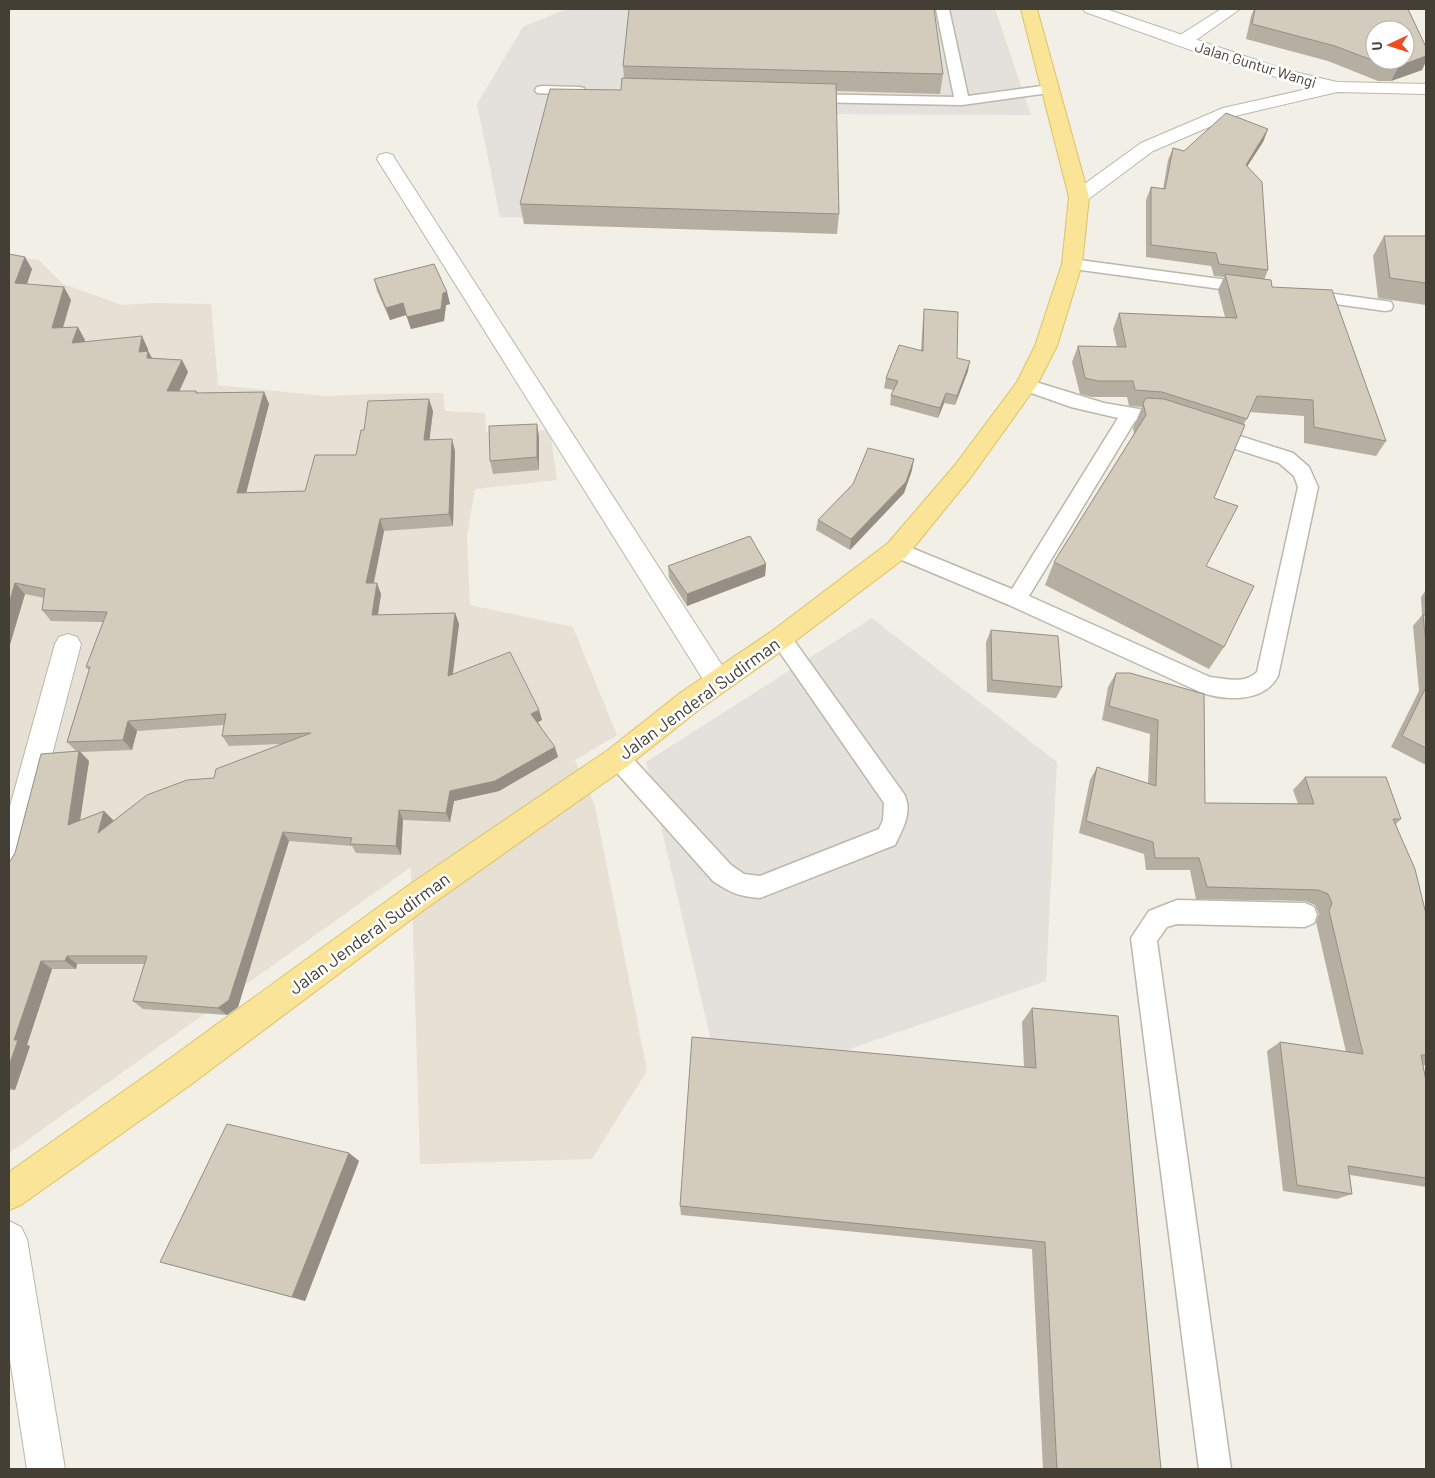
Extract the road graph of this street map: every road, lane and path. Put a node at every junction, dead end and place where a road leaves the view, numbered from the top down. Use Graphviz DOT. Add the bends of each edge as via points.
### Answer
graph roads {
  1 [pos="942,9"];
  2 [pos="1029,9"];
  3 [pos="1091,9"];
  4 [pos="1232,9"];
  5 [pos="1183,41"];
  6 [pos="1337,87"];
  7 [pos="1049,89"];
  8 [pos="1426,89"];
  9 [pos="542,90"];
  10 [pos="592,92"];
  11 [pos="792,98"];
  12 [pos="962,101"];
  13 [pos="386,158"];
  14 [pos="1079,197"];
  15 [pos="1072,264"];
  16 [pos="1268,290"];
  17 [pos="1287,293"];
  18 [pos="1385,306"];
  19 [pos="1026,385"];
  20 [pos="1130,414"];
  21 [pos="897,550"];
  22 [pos="1016,599"];
  23 [pos="781,638"];
  24 [pos="68,644"];
  25 [pos="718,681"];
  26 [pos="618,758"];
  27 [pos="9,862"];
  28 [pos="1305,915"];
  29 [pos="9,1192"];
  30 [pos="9,1238"];
  31 [pos="46,1469"];
  32 [pos="1215,1469"];
  1 -- 12 [label="lane"];
  2 -- 7 [label="main road, Jalan Jenderal Sudirman"];
  3 -- 5 [label="street, Jalan Guntur Wangi"];
  4 -- 5 [label="street"];
  5 -- 6 [label="street, Jalan Guntur Wangi" via="1281,74"];
  6 -- 8 [label="street, Jalan Guntur Wangi"];
  6 -- 14 [label="street" via="1229,112 1147,147"];
  7 -- 12 [label="lane"];
  7 -- 14 [label="main road, Jalan Jenderal Sudirman"];
  9 -- 10 [label="lane"];
  11 -- 12 [label="lane"];
  13 -- 25 [label="street"];
  14 -- 15 [label="main road, Jalan Jenderal Sudirman"];
  15 -- 16 [label="lane"];
  15 -- 19 [label="main road, Jalan Jenderal Sudirman" via="1046,346"];
  17 -- 18 [label="lane"];
  19 -- 20 [label="lane"];
  19 -- 21 [label="main road, Jalan Jenderal Sudirman" via="962,471"];
  20 -- 22 [label="lane"];
  20 -- 22 [label="lane" via="1155,416 1286,458 1302,472 1308,487 1267,676 1262,684 1253,687 1208,686"];
  21 -- 22 [label="lane"];
  21 -- 23 [label="main road, Jalan Jenderal Sudirman"];
  23 -- 25 [label="main road, Jalan Jenderal Sudirman"];
  23 -- 26 [label="lane" via="896,801 896,820 887,837 760,887 739,885 722,873"];
  24 -- 27 [label="street"];
  25 -- 26 [label="main road, Jalan Jenderal Sudirman"];
  26 -- 29 [label="main road, Jalan Jenderal Sudirman" via="417,897 178,1074"];
  28 -- 32 [label="lane" via="1177,912 1158,919 1144,938"];
  30 -- 31 [label="street"];
}
